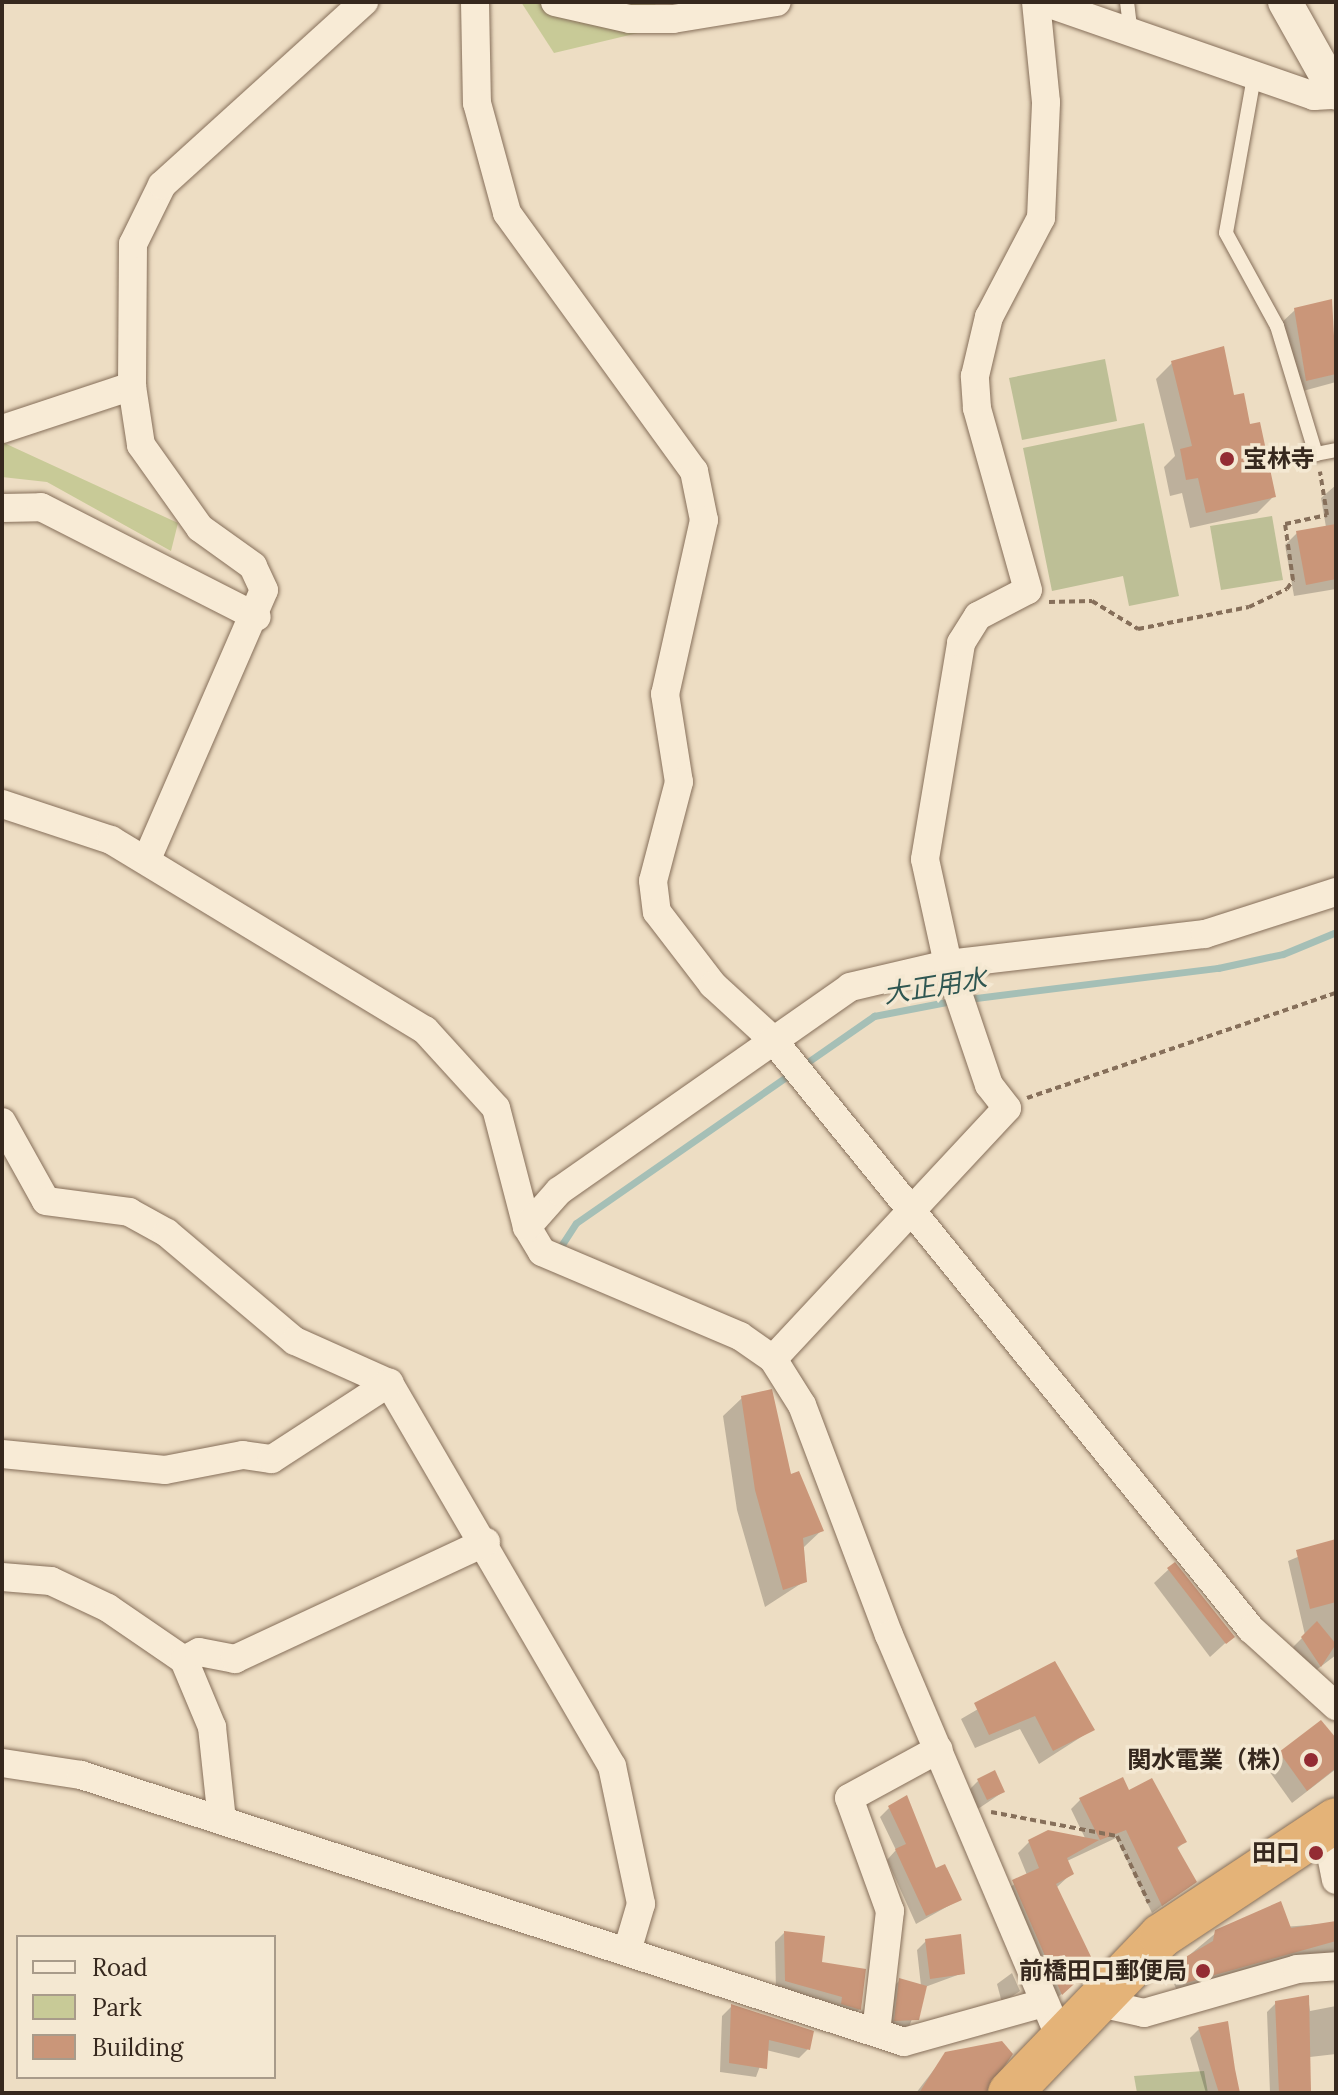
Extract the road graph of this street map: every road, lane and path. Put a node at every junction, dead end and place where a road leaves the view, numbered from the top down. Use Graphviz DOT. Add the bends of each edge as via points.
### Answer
graph roads {
  1 [pos="364,2"];
  2 [pos="475,2"];
  3 [pos="555,2"];
  4 [pos="777,2"];
  5 [pos="1036,2"];
  6 [pos="1044,2"];
  7 [pos="1127,2"];
  8 [pos="1285,2"];
  9 [pos="1131,38"];
  10 [pos="1254,77"];
  11 [pos="1336,94"];
  12 [pos="132,386"];
  13 [pos="2,429"];
  14 [pos="1336,450"];
  15 [pos="1316,454"];
  16 [pos="2,508"];
  17 [pos="1028,590"];
  18 [pos="257,617"];
  19 [pos="2,804"];
  20 [pos="147,859"];
  21 [pos="1336,892"];
  22 [pos="956,986"];
  23 [pos="1336,993"];
  24 [pos="777,1047"];
  25 [pos="1007,1108"];
  26 [pos="2,1122"];
  27 [pos="907,1212"];
  28 [pos="527,1227"];
  29 [pos="773,1359"];
  30 [pos="389,1383"];
  31 [pos="2,1454"];
  32 [pos="486,1542"];
  33 [pos="2,1577"];
  34 [pos="184,1660"];
  35 [pos="1336,1706"];
  36 [pos="939,1749"];
  37 [pos="2,1763"];
  38 [pos="965,1808"];
  39 [pos="222,1820"];
  40 [pos="1331,1823"];
  41 [pos="1336,1880"];
  42 [pos="1161,1936"];
  43 [pos="628,1948"];
  44 [pos="1336,1966"];
  45 [pos="1091,2001"];
  46 [pos="1052,2019"];
  47 [pos="876,2032"];
  48 [pos="1010,2093"];
  1 -- 12 [label="street" via="162,185 144,212 133,244"];
  2 -- 24 [label="street" via="477,103 507,213 694,471 704,520 665,694 679,782 653,881 657,912 713,985"];
  3 -- 4 [label="street" via="630,19 704,16"];
  5 -- 17 [label="street" via="1046,102 1041,218 989,317 975,376 977,408"];
  6 -- 9 [label="street"];
  7 -- 9 [label="lane"];
  8 -- 11 [label="street"];
  9 -- 10 [label="street"];
  10 -- 11 [label="street" via="1314,96"];
  10 -- 15 [label="lane" via="1226,233 1277,326"];
  12 -- 13 [label="street"];
  12 -- 18 [label="street" via="141,445 200,528 253,566 264,590"];
  14 -- 15 [label="lane"];
  15 -- 17 [label="path" via="1327,515 1285,524 1293,580 1287,589 1249,607 1138,629 1092,601 1044,602"];
  16 -- 18 [label="street" via="41,507"];
  17 -- 22 [label="street" via="978,616 961,643 925,859"];
  18 -- 20 [label="street"];
  19 -- 20 [label="street"];
  20 -- 28 [label="street" via="425,1030 496,1108"];
  21 -- 22 [label="street" via="1205,934"];
  22 -- 24 [label="street" via="850,987"];
  22 -- 25 [label="street" via="989,1085"];
  23 -- 25 [label="path" via="1132,1057"];
  24 -- 27 [label="street"];
  24 -- 28 [label="street" via="559,1191"];
  25 -- 27 [label="street"];
  26 -- 30 [label="street" via="46,1201 129,1212 167,1233 295,1341"];
  27 -- 29 [label="street"];
  27 -- 35 [label="street" via="1251,1629"];
  28 -- 29 [label="street" via="542,1252 740,1336"];
  29 -- 36 [label="street" via="802,1405"];
  30 -- 31 [label="street" via="272,1459 243,1455 165,1470"];
  30 -- 32 [label="street"];
  32 -- 34 [label="street" via="235,1659 199,1652"];
  32 -- 43 [label="street" via="612,1766 641,1904"];
  33 -- 34 [label="street" via="65,1588"];
  34 -- 39 [label="street" via="212,1727"];
  36 -- 38 [label="street"];
  36 -- 47 [label="street" via="849,1798 890,1911"];
  37 -- 39 [label="street" via="81,1775"];
  38 -- 42 [label="path" via="1117,1836"];
  38 -- 46 [label="street"];
  39 -- 43 [label="street"];
  40 -- 41 [label="street"];
  40 -- 42 [label="highway"];
  42 -- 45 [label="highway"];
  43 -- 47 [label="street"];
  44 -- 45 [label="street" via="1297,1969 1144,2013"];
  45 -- 46 [label="highway"];
  46 -- 47 [label="street" via="904,2042"];
  46 -- 48 [label="highway"];
}
